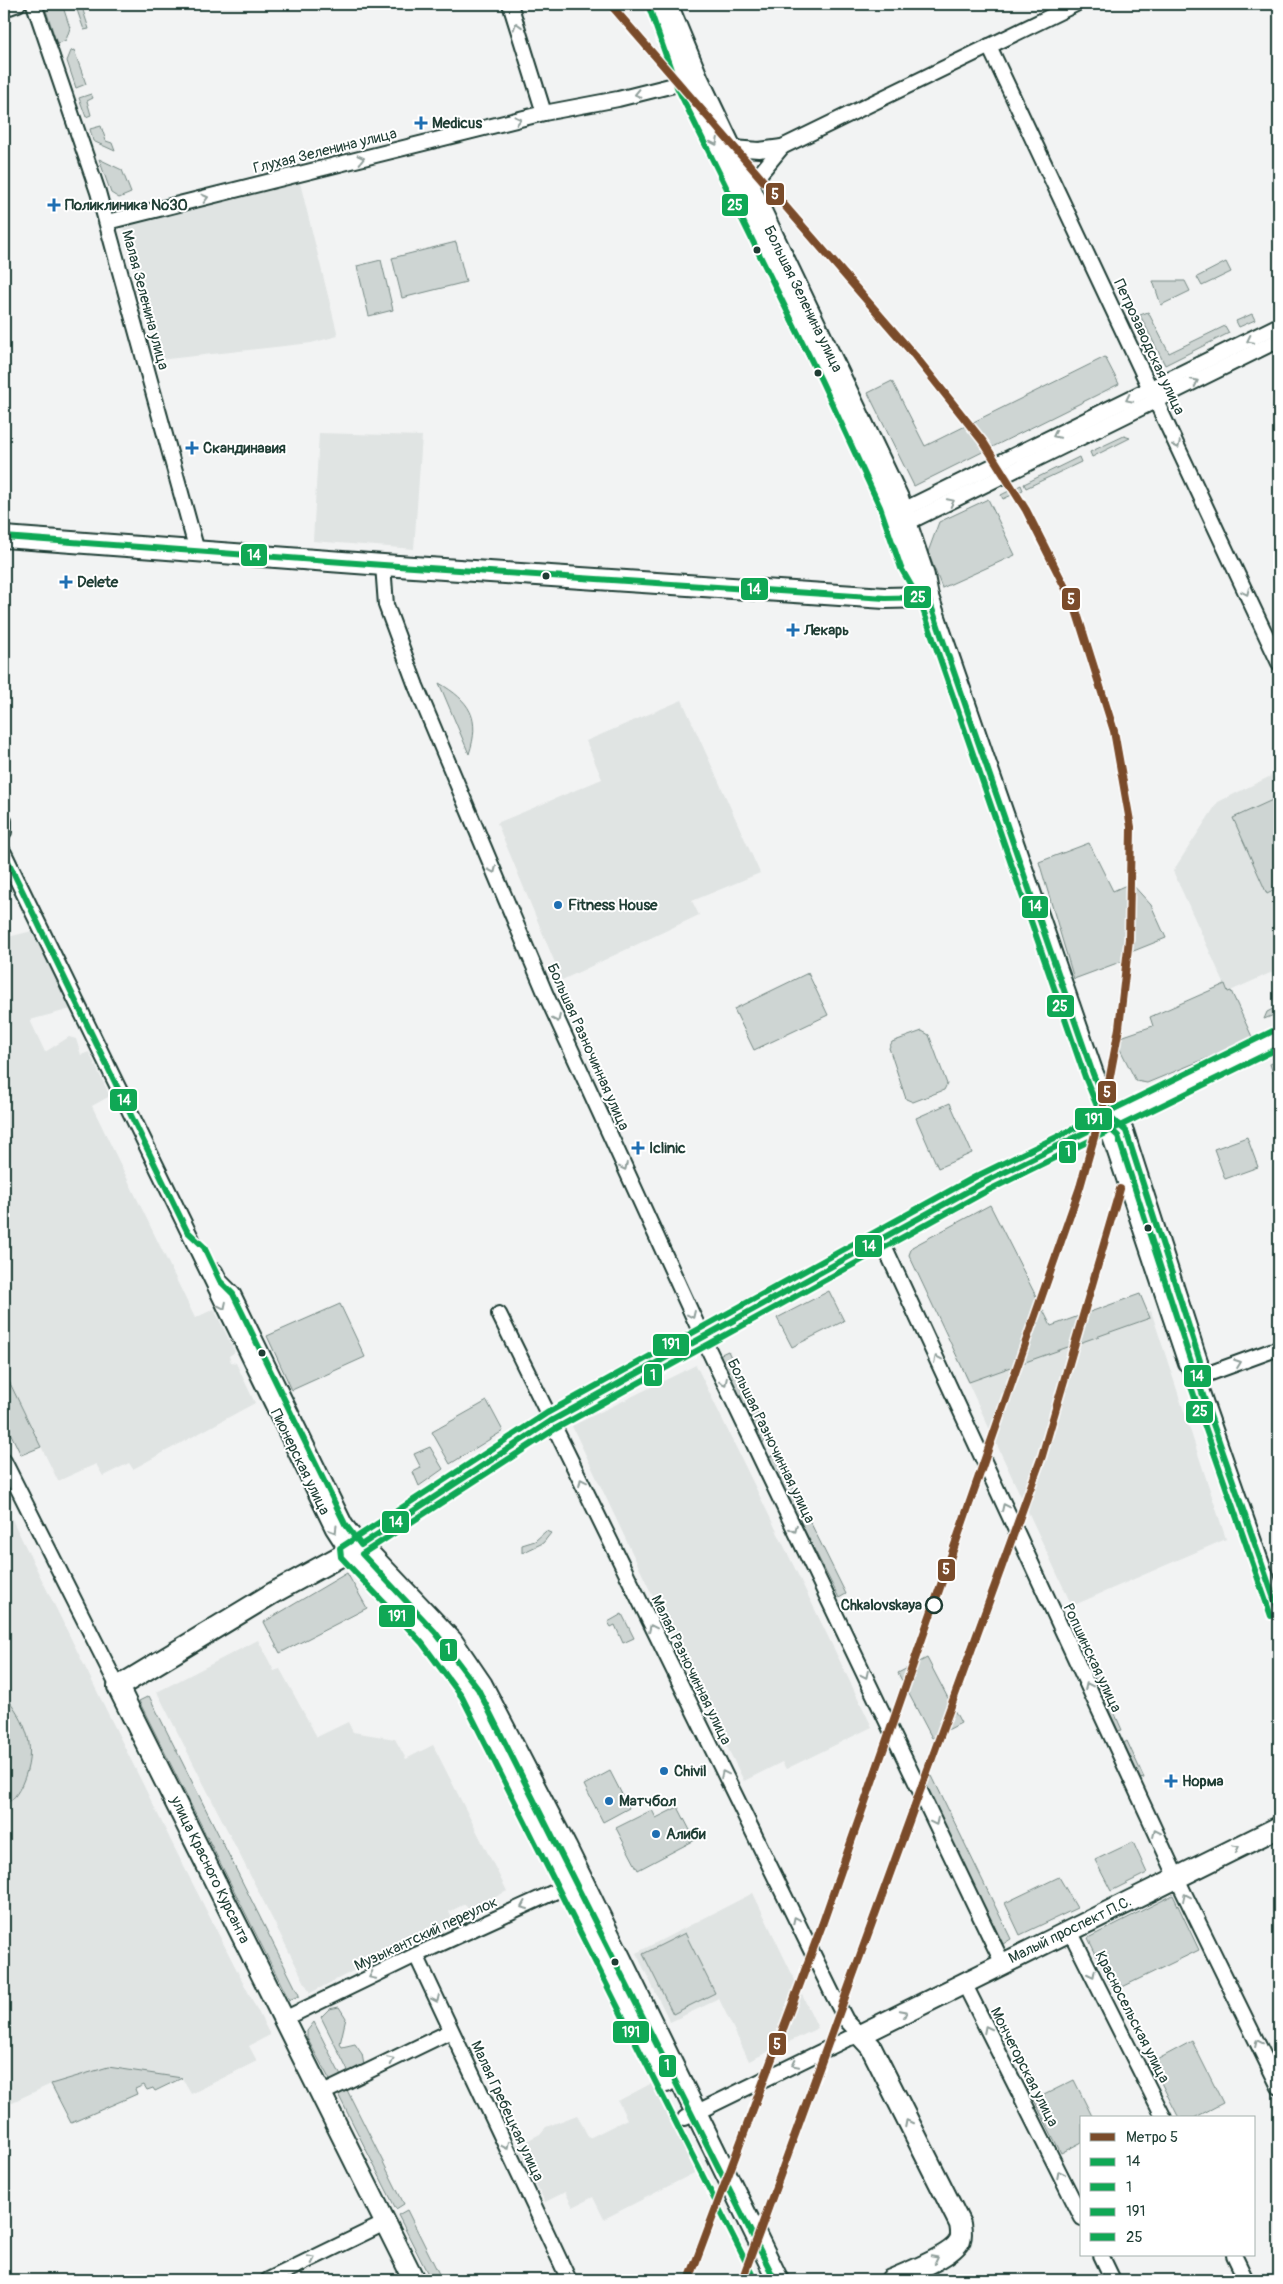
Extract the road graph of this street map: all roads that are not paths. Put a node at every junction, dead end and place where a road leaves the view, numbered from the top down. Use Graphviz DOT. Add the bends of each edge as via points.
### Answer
graph roads {
  1 [pos="18,4"];
  2 [pos="34,4"];
  3 [pos="510,4"];
  4 [pos="657,4"];
  5 [pos="668,4"];
  6 [pos="1076,4"];
  7 [pos="4,9"];
  8 [pos="989,46"];
  9 [pos="691,81"];
  10 [pos="544,113"];
  11 [pos="782,147"];
  12 [pos="732,148"];
  13 [pos="750,187"];
  14 [pos="107,222"];
  15 [pos="1279,325"];
  16 [pos="1279,340"];
  17 [pos="1153,395"];
  18 [pos="905,517"];
  19 [pos="4,536"];
  20 [pos="197,551"];
  21 [pos="383,565"];
  22 [pos="928,597"];
  23 [pos="1279,663"];
  24 [pos="4,853"];
  25 [pos="1279,1038"];
  26 [pos="1112,1119"];
  27 [pos="187,1231"];
  28 [pos="882,1239"];
  29 [pos="499,1314"];
  30 [pos="703,1338"];
  31 [pos="1279,1348"];
  32 [pos="1197,1378"];
  33 [pos="551,1421"];
  34 [pos="4,1461"];
  35 [pos="7,1476"];
  36 [pos="354,1548"];
  37 [pos="1279,1613"];
  38 [pos="118,1687"];
  39 [pos="1279,1827"];
  40 [pos="1177,1877"];
  41 [pos="575,1883"];
  42 [pos="1070,1931"];
  43 [pos="416,1955"];
  44 [pos="1003,1964"];
  45 [pos="964,1983"];
  46 [pos="284,2019"];
  47 [pos="451,2031"];
  48 [pos="860,2034"];
  49 [pos="1279,2087"];
  50 [pos="321,2094"];
  51 [pos="691,2115"];
  52 [pos="1163,2116"];
  53 [pos="1080,2214"];
  54 [pos="385,2223"];
  55 [pos="1101,2256"];
  56 [pos="1234,2256"];
  57 [pos="268,2280"];
  58 [pos="414,2280"];
  59 [pos="569,2280"];
  60 [pos="765,2280"];
  61 [pos="778,2280"];
  62 [pos="891,2280"];
  63 [pos="1113,2280"];
  64 [pos="1246,2280"];
  1 -- 7 [label="street"];
  2 -- 14 [label="street, Малая Зеленина улица"];
  10 -- 3 [label="street, one-way"];
  4 -- 9 [label="street, Большая Зеленина улица"];
  5 -- 9 [label="street, Большая Зеленина улица"];
  6 -- 8 [label="street"];
  8 -- 11 [label="street"];
  8 -- 17 [label="street, Петрозаводская улица"];
  9 -- 10 [label="street, Глухая Зеленина улица, one-way"];
  9 -- 12 [label="street, Большая Зеленина улица"];
  9 -- 22 [label="street, Большая Зеленина улица, one-way" via="888,504 909,564"];
  14 -- 10 [label="street, Глухая Зеленина улица, one-way"];
  11 -- 12 [label="street" via="759,150"];
  11 -- 13 [label="street"];
  12 -- 13 [label="street, Большая Зеленина улица"];
  13 -- 18 [label="street, Большая Зеленина улица"];
  14 -- 20 [label="street, Малая Зеленина улица"];
  15 -- 17 [label="street, one-way"];
  17 -- 16 [label="street, one-way"];
  17 -- 18 [label="street"];
  17 -- 23 [label="street, Петрозаводская улица, one-way"];
  18 -- 22 [label="street, Большая Зеленина улица"];
  19 -- 20 [label="street"];
  20 -- 21 [label="street"];
  21 -- 22 [label="street" via="886,598"];
  21 -- 30 [label="street, Большая Разночинная улица, one-way" via="386,605 416,686 546,995"];
  22 -- 26 [label="street, Большая Зеленина улица" via="1093,1074"];
  24 -- 27 [label="street, Пионерская улица"];
  25 -- 26 [label="street"];
  26 -- 28 [label="street" via="979,1185"];
  26 -- 32 [label="street, Большая Зеленина улица" via="1126,1131 1200,1361"];
  27 -- 36 [label="street, Пионерская улица, one-way" via="333,1529"];
  27 -- 36 [label="street, Пионерская улица" via="204,1247 220,1282 233,1294"];
  28 -- 30 [label="street"];
  40 -- 28 [label="street, Ропшинская улица, one-way"];
  29 -- 33 [label="street, Малая Разночинная улица"];
  30 -- 33 [label="street"];
  30 -- 44 [label="street, Большая Разночинная улица, one-way"];
  32 -- 31 [label="street, one-way"];
  32 -- 37 [label="street, Большая Зеленина улица"];
  33 -- 36 [label="street"];
  48 -- 33 [label="street, Малая Разночинная улица, one-way" via="846,2020 836,2001"];
  34 -- 35 [label="street, улица Красного Курсанта"];
  35 -- 38 [label="street, улица Красного Курсанта"];
  36 -- 38 [label="street"];
  36 -- 41 [label="street, Пионерская улица" via="460,1677"];
  38 -- 46 [label="street, улица Красного Курсанта"];
  40 -- 39 [label="street, Малый проспект П.С., one-way"];
  40 -- 42 [label="street, Малый проспект П.С."];
  49 -- 40 [label="street, Ропшинская улица, one-way"];
  41 -- 43 [label="street, Музыкантский переулок, one-way"];
  41 -- 51 [label="street, Пионерская улица"];
  42 -- 44 [label="street, Малый проспект П.С."];
  42 -- 52 [label="street, Красносельская улица, one-way"];
  43 -- 46 [label="street, Музыкантский переулок, one-way"];
  43 -- 47 [label="street, Малая Гребецкая улица, one-way"];
  44 -- 45 [label="street, Малый проспект П.С."];
  48 -- 45 [label="street, Малый проспект П.С., one-way"];
  53 -- 45 [label="street, Мончегорская улица, one-way"];
  46 -- 50 [label="street, улица Красного Курсанта"];
  50 -- 47 [label="street, one-way"];
  47 -- 59 [label="street, Малая Гребецкая улица, one-way"];
  48 -- 51 [label="street, Малый проспект П.С., one-way"];
  62 -- 48 [label="street, one-way" via="952,2250 960,2241 962,2232 871,2047"];
  50 -- 54 [label="street, улица Красного Курсанта"];
  51 -- 60 [label="street, Пионерская улица"];
  51 -- 61 [label="street, Пионерская улица"];
  57 -- 54 [label="street, one-way"];
  54 -- 58 [label="street, улица Красного Курсанта"];
  55 -- 63 [label="street"];
  56 -- 64 [label="street"];
}
